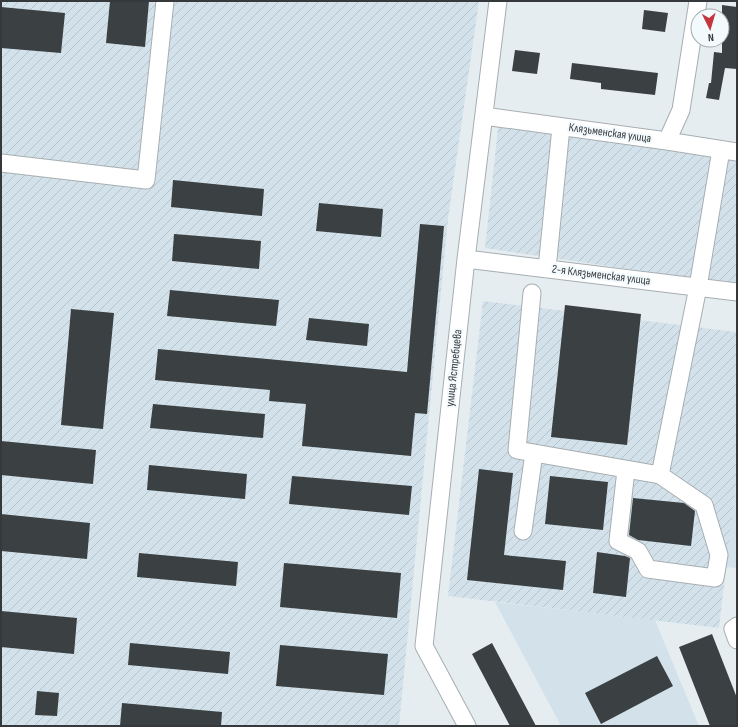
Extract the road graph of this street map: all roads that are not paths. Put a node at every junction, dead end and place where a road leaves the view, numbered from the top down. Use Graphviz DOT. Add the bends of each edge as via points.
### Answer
graph roads {
  1 [pos="166,1"];
  2 [pos="498,1"];
  3 [pos="698,1"];
  4 [pos="484,116"];
  5 [pos="560,127"];
  6 [pos="667,141"];
  7 [pos="729,151"];
  8 [pos="1,163"];
  9 [pos="466,259"];
  10 [pos="547,269"];
  11 [pos="698,287"];
  12 [pos="737,292"];
  13 [pos="532,293"];
  14 [pos="534,453"];
  15 [pos="626,470"];
  16 [pos="660,475"];
  17 [pos="523,531"];
  18 [pos="737,626"];
  19 [pos="737,640"];
  20 [pos="467,726"];
  1 -- 8 [label="street" via="146,180"];
  2 -- 4 [label="street, улица Ястребцева"];
  3 -- 6 [label="street" via="681,110"];
  4 -- 5 [label="street, Клязьменская улица"];
  4 -- 9 [label="street, улица Ястребцева"];
  5 -- 6 [label="street, Клязьменская улица"];
  5 -- 10 [label="street"];
  6 -- 7 [label="street, Клязьменская улица"];
  7 -- 11 [label="street"];
  9 -- 10 [label="street, 2-я Клязьменская улица"];
  9 -- 20 [label="street, улица Ястребцева" via="424,646"];
  10 -- 11 [label="street, 2-я Клязьменская улица"];
  11 -- 12 [label="street, 2-я Клязьменская улица"];
  11 -- 16 [label="street"];
  13 -- 14 [label="street" via="517,450"];
  14 -- 15 [label="street"];
  14 -- 17 [label="street"];
  15 -- 16 [label="street"];
  15 -- 16 [label="street" via="618,541 638,551 648,569 716,578 719,555 704,505"];
  18 -- 19 [label="street" via="733,629"];
}
